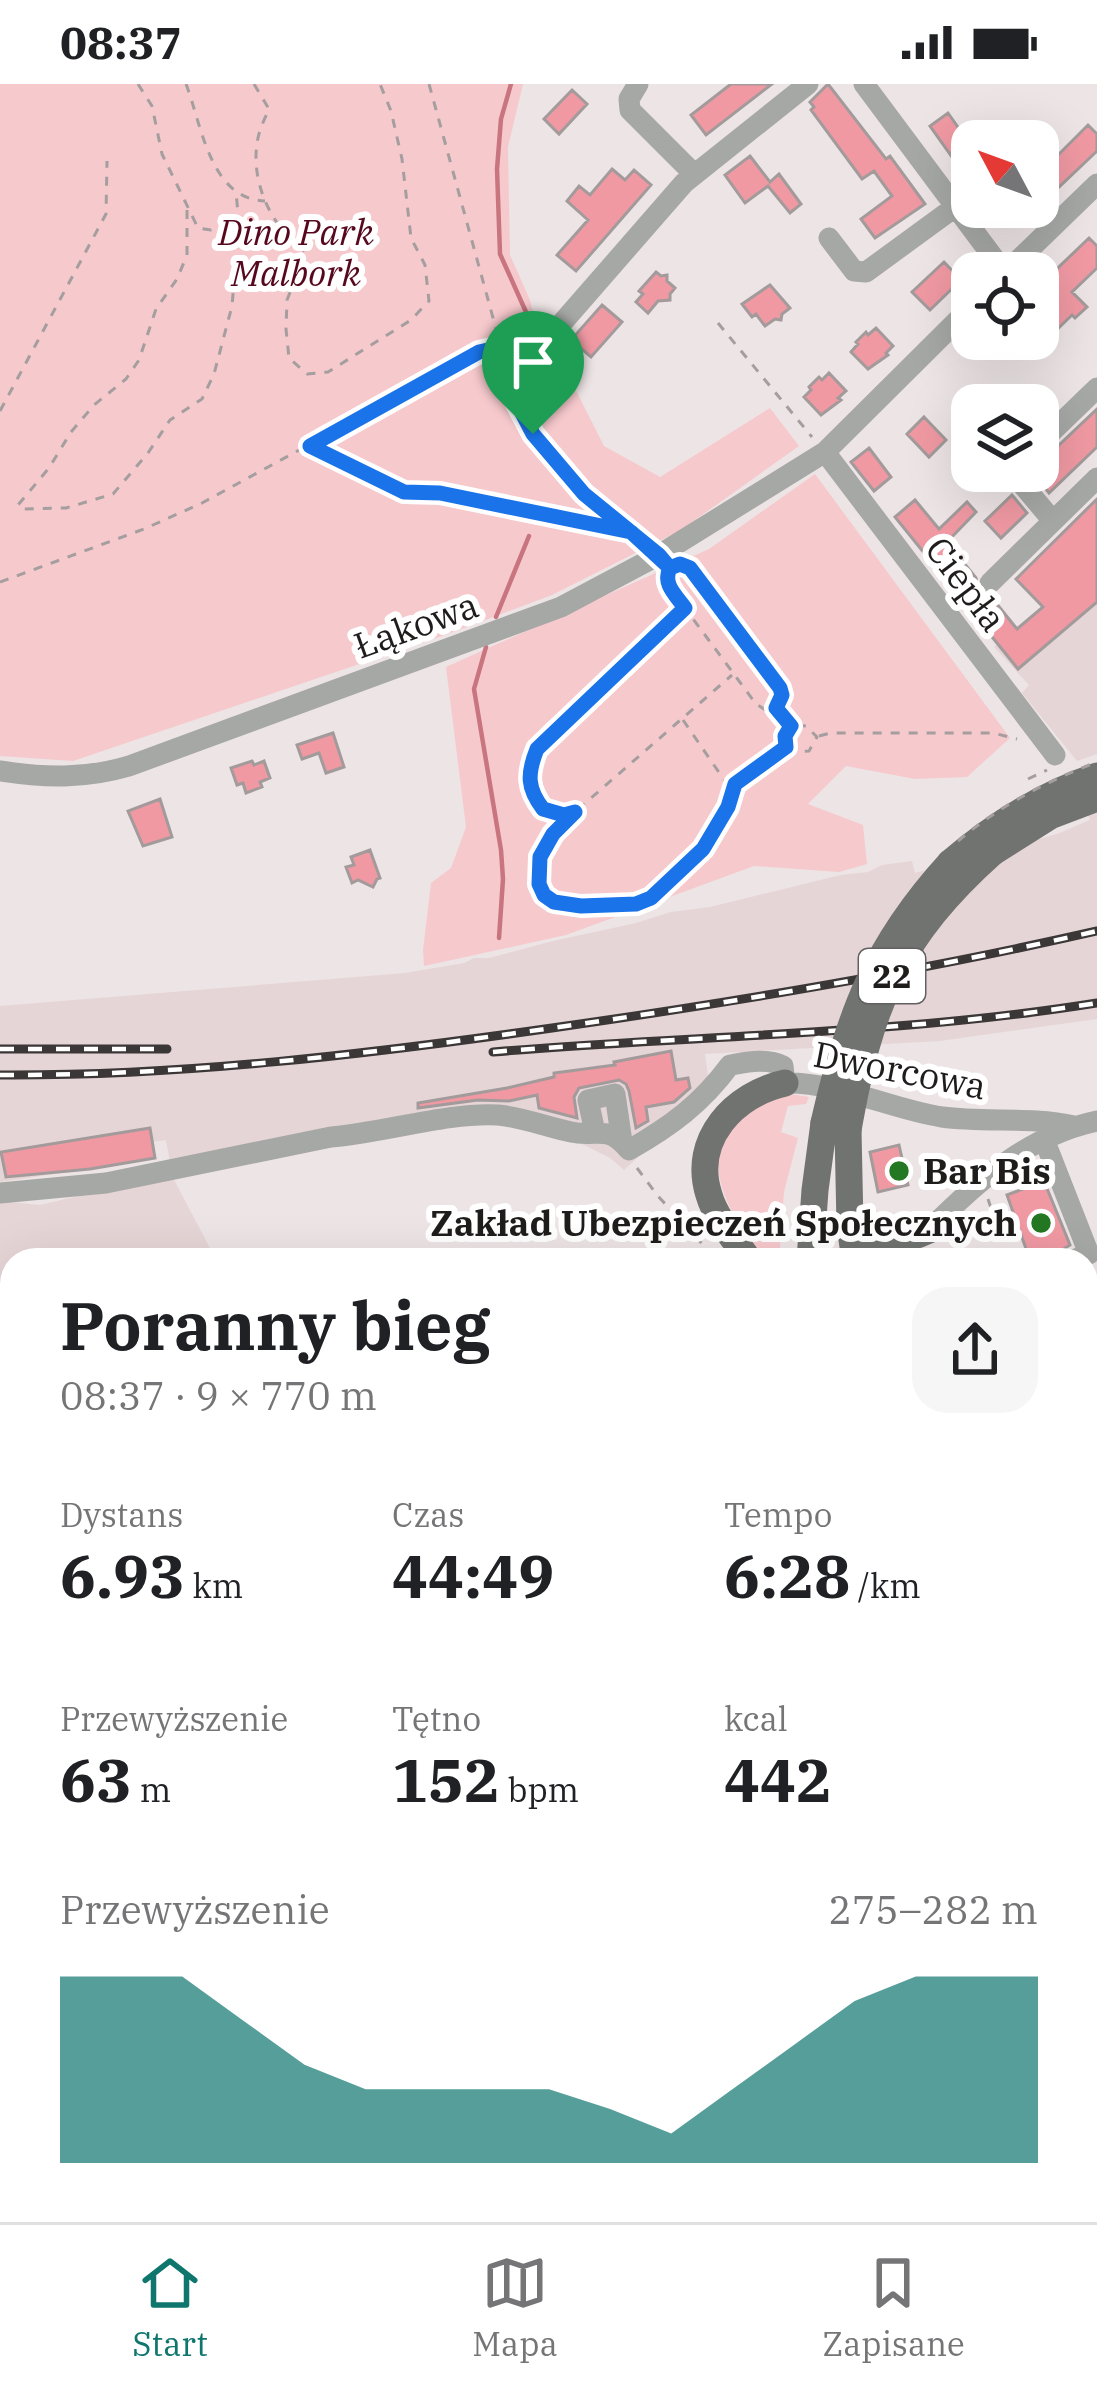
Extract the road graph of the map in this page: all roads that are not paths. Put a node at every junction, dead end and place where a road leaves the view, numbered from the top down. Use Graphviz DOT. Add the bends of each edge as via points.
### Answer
graph roads {
  1 [pos="638,84"];
  2 [pos="808,84"];
  3 [pos="864,84"];
  4 [pos="694,174"];
  5 [pos="1097,184"];
  6 [pos="951,202"];
  7 [pos="951,210"];
  8 [pos="971,228"];
  9 [pos="829,238"];
  10 [pos="989,252"];
  11 [pos="1027,252"];
  12 [pos="951,327"];
  13 [pos="548,339"];
  14 [pos="1097,388"];
  15 [pos="1059,425"];
  16 [pos="825,452"];
  17 [pos="1097,478"];
  18 [pos="1028,492"];
  19 [pos="1053,521"];
  20 [pos="990,583"];
  21 [pos="1054,757"];
  22 [pos="0,771"];
  23 [pos="1097,776"];
  24 [pos="1097,797"];
  25 [pos="785,1083"];
  26 [pos="1097,1121"];
  27 [pos="836,1126"];
  28 [pos="1074,1126"];
  29 [pos="595,1132"];
  30 [pos="1043,1139"];
  31 [pos="626,1146"];
  32 [pos="0,1193"];
  33 [pos="850,1226"];
  34 [pos="929,1230"];
  35 [pos="740,1248"];
  36 [pos="811,1248"];
  37 [pos="853,1248"];
  38 [pos="916,1248"];
  39 [pos="1087,1248"];
  1 -- 4 [label="street" via="630,110"];
  2 -- 4 [label="street"];
  3 -- 6 [label="street"];
  4 -- 13 [label="street"];
  5 -- 11 [label="street"];
  7 -- 9 [label="street" via="866,272 854,271"];
  8 -- 10 [label="street"];
  12 -- 16 [label="street, Łąkowa"];
  14 -- 15 [label="street"];
  16 -- 21 [label="street, Ciepła"];
  16 -- 22 [label="street, Łąkowa" via="665,561 561,607 129,766 57,778"];
  17 -- 19 [label="street"];
  18 -- 19 [label="street"];
  19 -- 20 [label="street"];
  23 -- 27 [label="main road, 22, bridge" via="1054,791 974,842 907,913 845,1043"];
  24 -- 27 [label="main road, 22, bridge" via="993,852 935,909 888,983"];
  25 -- 28 [label="street, Dworcowa" via="939,1116"];
  25 -- 31 [label="street, Dworcowa" via="782,1066 772,1061 730,1065 671,1126"];
  25 -- 35 [label="main road" via="734,1107 707,1155 709,1196"];
  26 -- 28 [label="street, Dworcowa"];
  27 -- 33 [label="main road, 22"];
  27 -- 36 [label="main road, 22" via="814,1190"];
  28 -- 30 [label="street, Dworcowa"];
  29 -- 31 [label="street"];
  29 -- 31 [label="street" via="588,1100 615,1094"];
  29 -- 32 [label="street" via="499,1115 460,1118 106,1183"];
  30 -- 34 [label="street, Dworcowa" via="987,1175"];
  30 -- 39 [label="street"];
  33 -- 34 [label="main road" via="883,1241"];
  33 -- 37 [label="main road, 22"];
  34 -- 38 [label="main road"];
}
